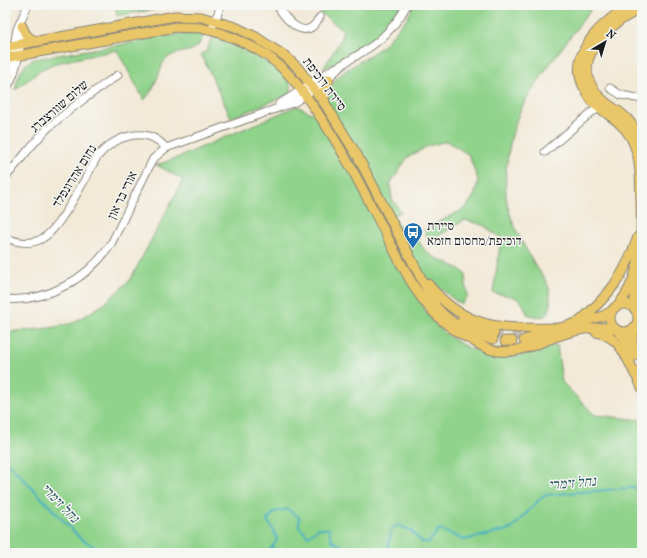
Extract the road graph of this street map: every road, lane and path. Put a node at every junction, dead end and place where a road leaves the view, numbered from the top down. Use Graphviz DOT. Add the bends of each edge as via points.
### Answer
graph roads {
  1 [pos="216,5"];
  2 [pos="221,5"];
  3 [pos="277,5"];
  4 [pos="407,5"];
  5 [pos="631,5"];
  6 [pos="26,8"];
  7 [pos="642,9"];
  8 [pos="320,17"];
  9 [pos="213,20"];
  10 [pos="22,26"];
  11 [pos="209,30"];
  12 [pos="40,42"];
  13 [pos="13,46"];
  14 [pos="12,57"];
  15 [pos="345,63"];
  16 [pos="118,75"];
  17 [pos="6,76"];
  18 [pos="329,79"];
  19 [pos="312,86"];
  20 [pos="610,88"];
  21 [pos="5,92"];
  22 [pos="303,93"];
  23 [pos="590,98"];
  24 [pos="642,99"];
  25 [pos="325,104"];
  26 [pos="604,110"];
  27 [pos="592,112"];
  28 [pos="642,141"];
  29 [pos="166,148"];
  30 [pos="545,152"];
  31 [pos="5,178"];
  32 [pos="642,226"];
  33 [pos="5,237"];
  34 [pos="642,269"];
  35 [pos="417,270"];
  36 [pos="5,299"];
  37 [pos="615,308"];
  38 [pos="635,309"];
  39 [pos="581,326"];
  40 [pos="636,327"];
  41 [pos="556,329"];
  42 [pos="616,330"];
  43 [pos="494,336"];
  44 [pos="524,338"];
  45 [pos="639,376"];
  46 [pos="642,388"];
  1 -- 9 [label="street"];
  2 -- 9 [label="street"];
  3 -- 8 [label="street" via="287,19 301,29 311,28"];
  4 -- 15 [label="street" via="396,23 382,38"];
  5 -- 23 [label="main road" via="599,28 580,60 580,79"];
  6 -- 10 [label="street"];
  6 -- 13 [label="street"];
  7 -- 28 [label="main road" via="617,23 603,35 590,55 587,74 597,94 622,114"];
  9 -- 11 [label="street"];
  9 -- 12 [label="main road, סיירת דוכיפת" via="175,16"];
  9 -- 19 [label="main road, סיירת דוכיפת" via="235,27 271,46 298,68"];
  10 -- 12 [label="main road" via="28,37"];
  10 -- 13 [label="street"];
  11 -- 14 [label="main road, סיירת דוכיפת" via="176,27"];
  11 -- 22 [label="main road, סיירת דוכיפת" via="231,37 266,56 280,66"];
  12 -- 13 [label="main road, סיירת דוכיפת"];
  13 -- 14 [label="street"];
  14 -- 17 [label="street"];
  14 -- 21 [label="street" via="11,80"];
  15 -- 18 [label="street"];
  15 -- 19 [label="street"];
  16 -- 31 [label="street, שלום שוורצברג" via="57,120"];
  18 -- 19 [label="street"];
  18 -- 25 [label="main road" via="323,94"];
  19 -- 22 [label="street, אורי בר און"];
  19 -- 25 [label="main road, סיירת דוכיפת"];
  20 -- 24 [label="street" via="621,94"];
  22 -- 29 [label="street, אורי בר און" via="270,110"];
  22 -- 39 [label="main road, סיירת דוכיפת" via="334,136 416,292 454,331 492,350 515,351"];
  23 -- 26 [label="main road"];
  23 -- 27 [label="street" via="594,108"];
  25 -- 35 [label="main road, סיירת דוכיפת" via="357,154"];
  26 -- 27 [label="street"];
  26 -- 32 [label="main road" via="621,124 630,137 638,157 641,174"];
  27 -- 30 [label="street"];
  29 -- 33 [label="street, נחום אהרונפלד" via="157,140 140,135 116,140 97,157 62,218 49,235 26,242"];
  29 -- 36 [label="street, אורי בר און" via="153,159 111,244 94,266 53,291 19,300"];
  32 -- 37 [label="main road" via="637,267 630,288"];
  32 -- 39 [label="main road" via="620,278"];
  34 -- 38 [label="main road" via="635,293"];
  35 -- 41 [label="main road" via="448,306 462,315 494,326"];
  35 -- 43 [label="main road, סיירת דוכיפת" via="422,282 451,314"];
  37 -- 38 [label="main road" via="627,304"];
  37 -- 39 [label="main road"];
  37 -- 42 [label="main road" via="610,319"];
  38 -- 40 [label="main road" via="639,318"];
  39 -- 41 [label="main road"];
  39 -- 42 [label="main road"];
  39 -- 45 [label="main road" via="611,337"];
  40 -- 42 [label="main road" via="628,332"];
  40 -- 45 [label="main road" via="632,338"];
  41 -- 44 [label="main road"];
  42 -- 45 [label="main road" via="624,337"];
  45 -- 46 [label="main road"];
}
